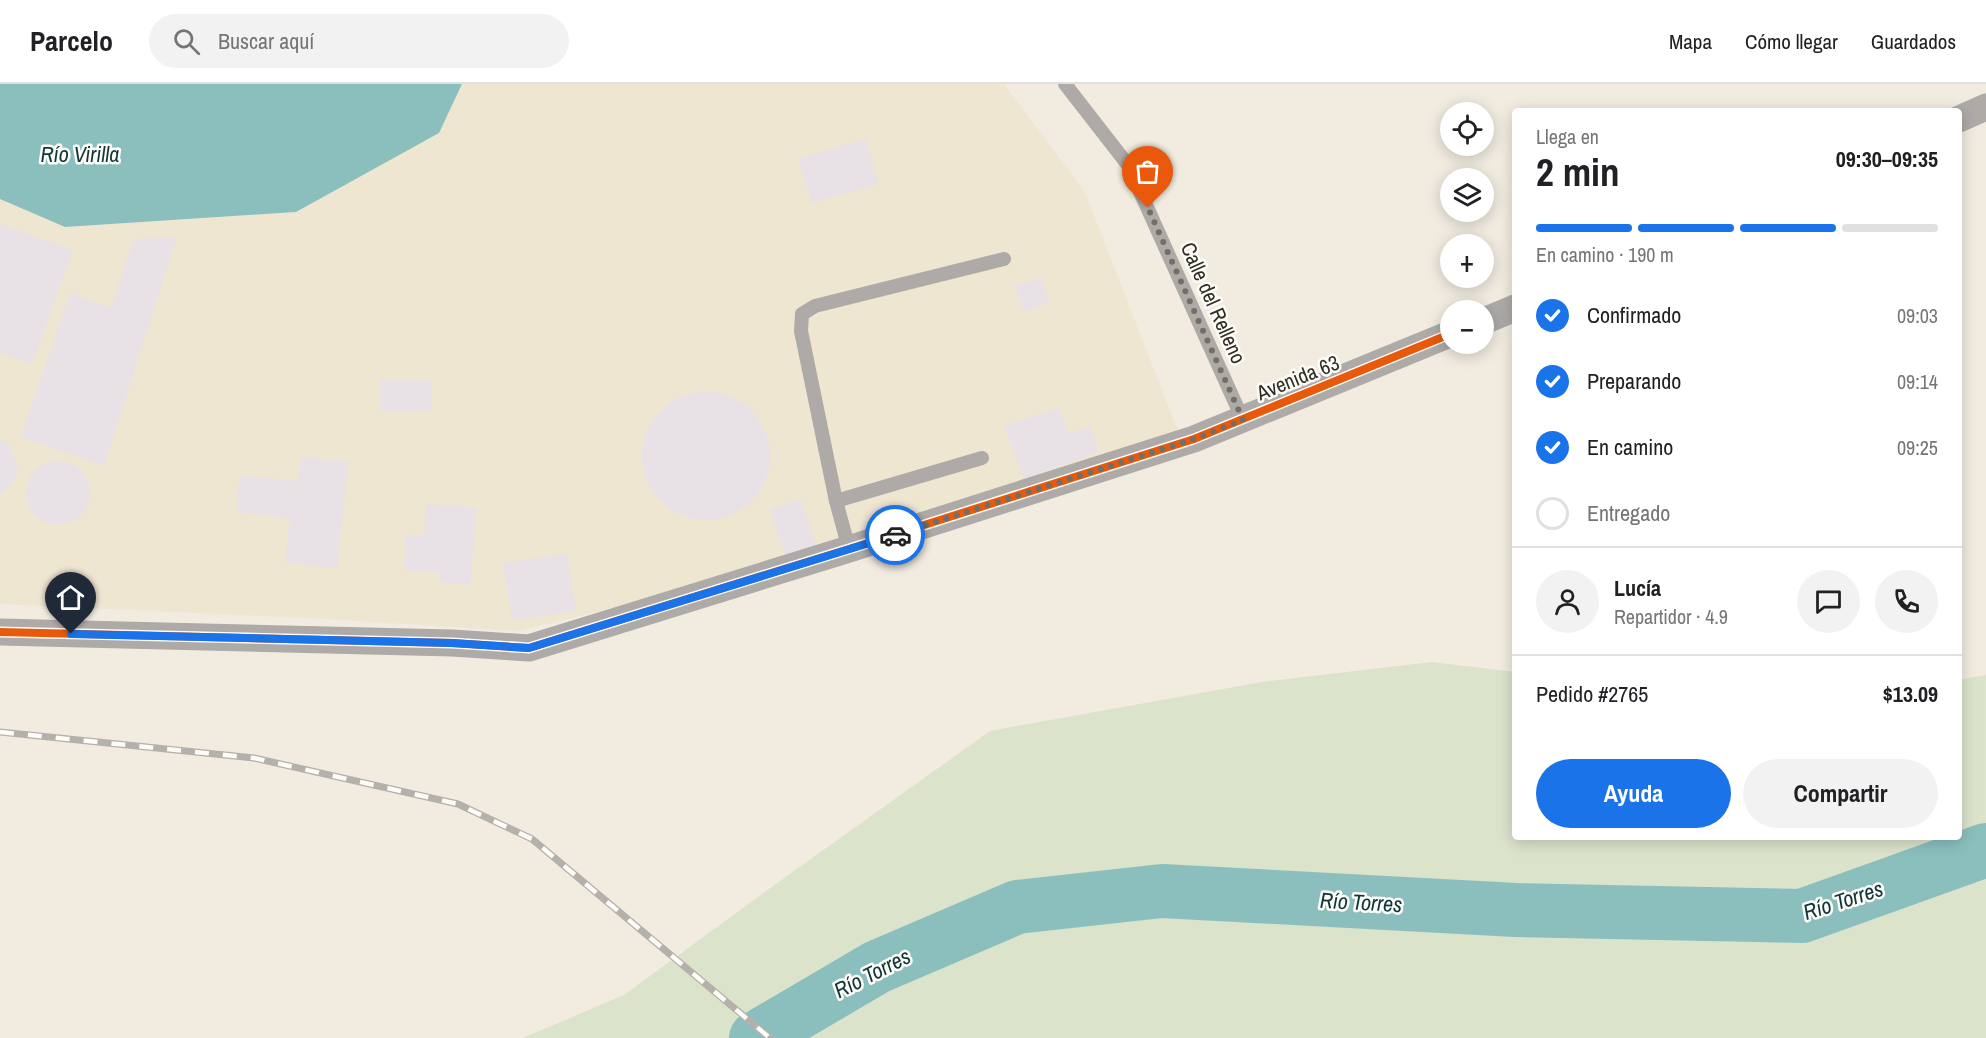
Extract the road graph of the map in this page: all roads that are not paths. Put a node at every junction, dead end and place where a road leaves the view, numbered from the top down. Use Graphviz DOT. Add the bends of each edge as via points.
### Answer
graph roads {
  1 [pos="1065,84"];
  2 [pos="1986,107"];
  3 [pos="1962,118"];
  4 [pos="1004,259"];
  5 [pos="1512,309"];
  6 [pos="1494,317"];
  7 [pos="1440,338"];
  8 [pos="1243,420"];
  9 [pos="981,458"];
  10 [pos="836,501"];
  11 [pos="849,549"];
  12 [pos="0,632"];
  1 -- 8 [label="lane, Calle del Relleno" via="1128,165"];
  2 -- 3 [label="street"];
  4 -- 10 [label="lane" via="815,306 802,314 801,331"];
  5 -- 6 [label="street"];
  7 -- 8 [label="street, Avenida 63"];
  8 -- 11 [label="street, Avenida 63"];
  9 -- 10 [label="lane"];
  10 -- 11 [label="lane"];
  11 -- 12 [label="street, Avenida 63" via="529,648"];
}
